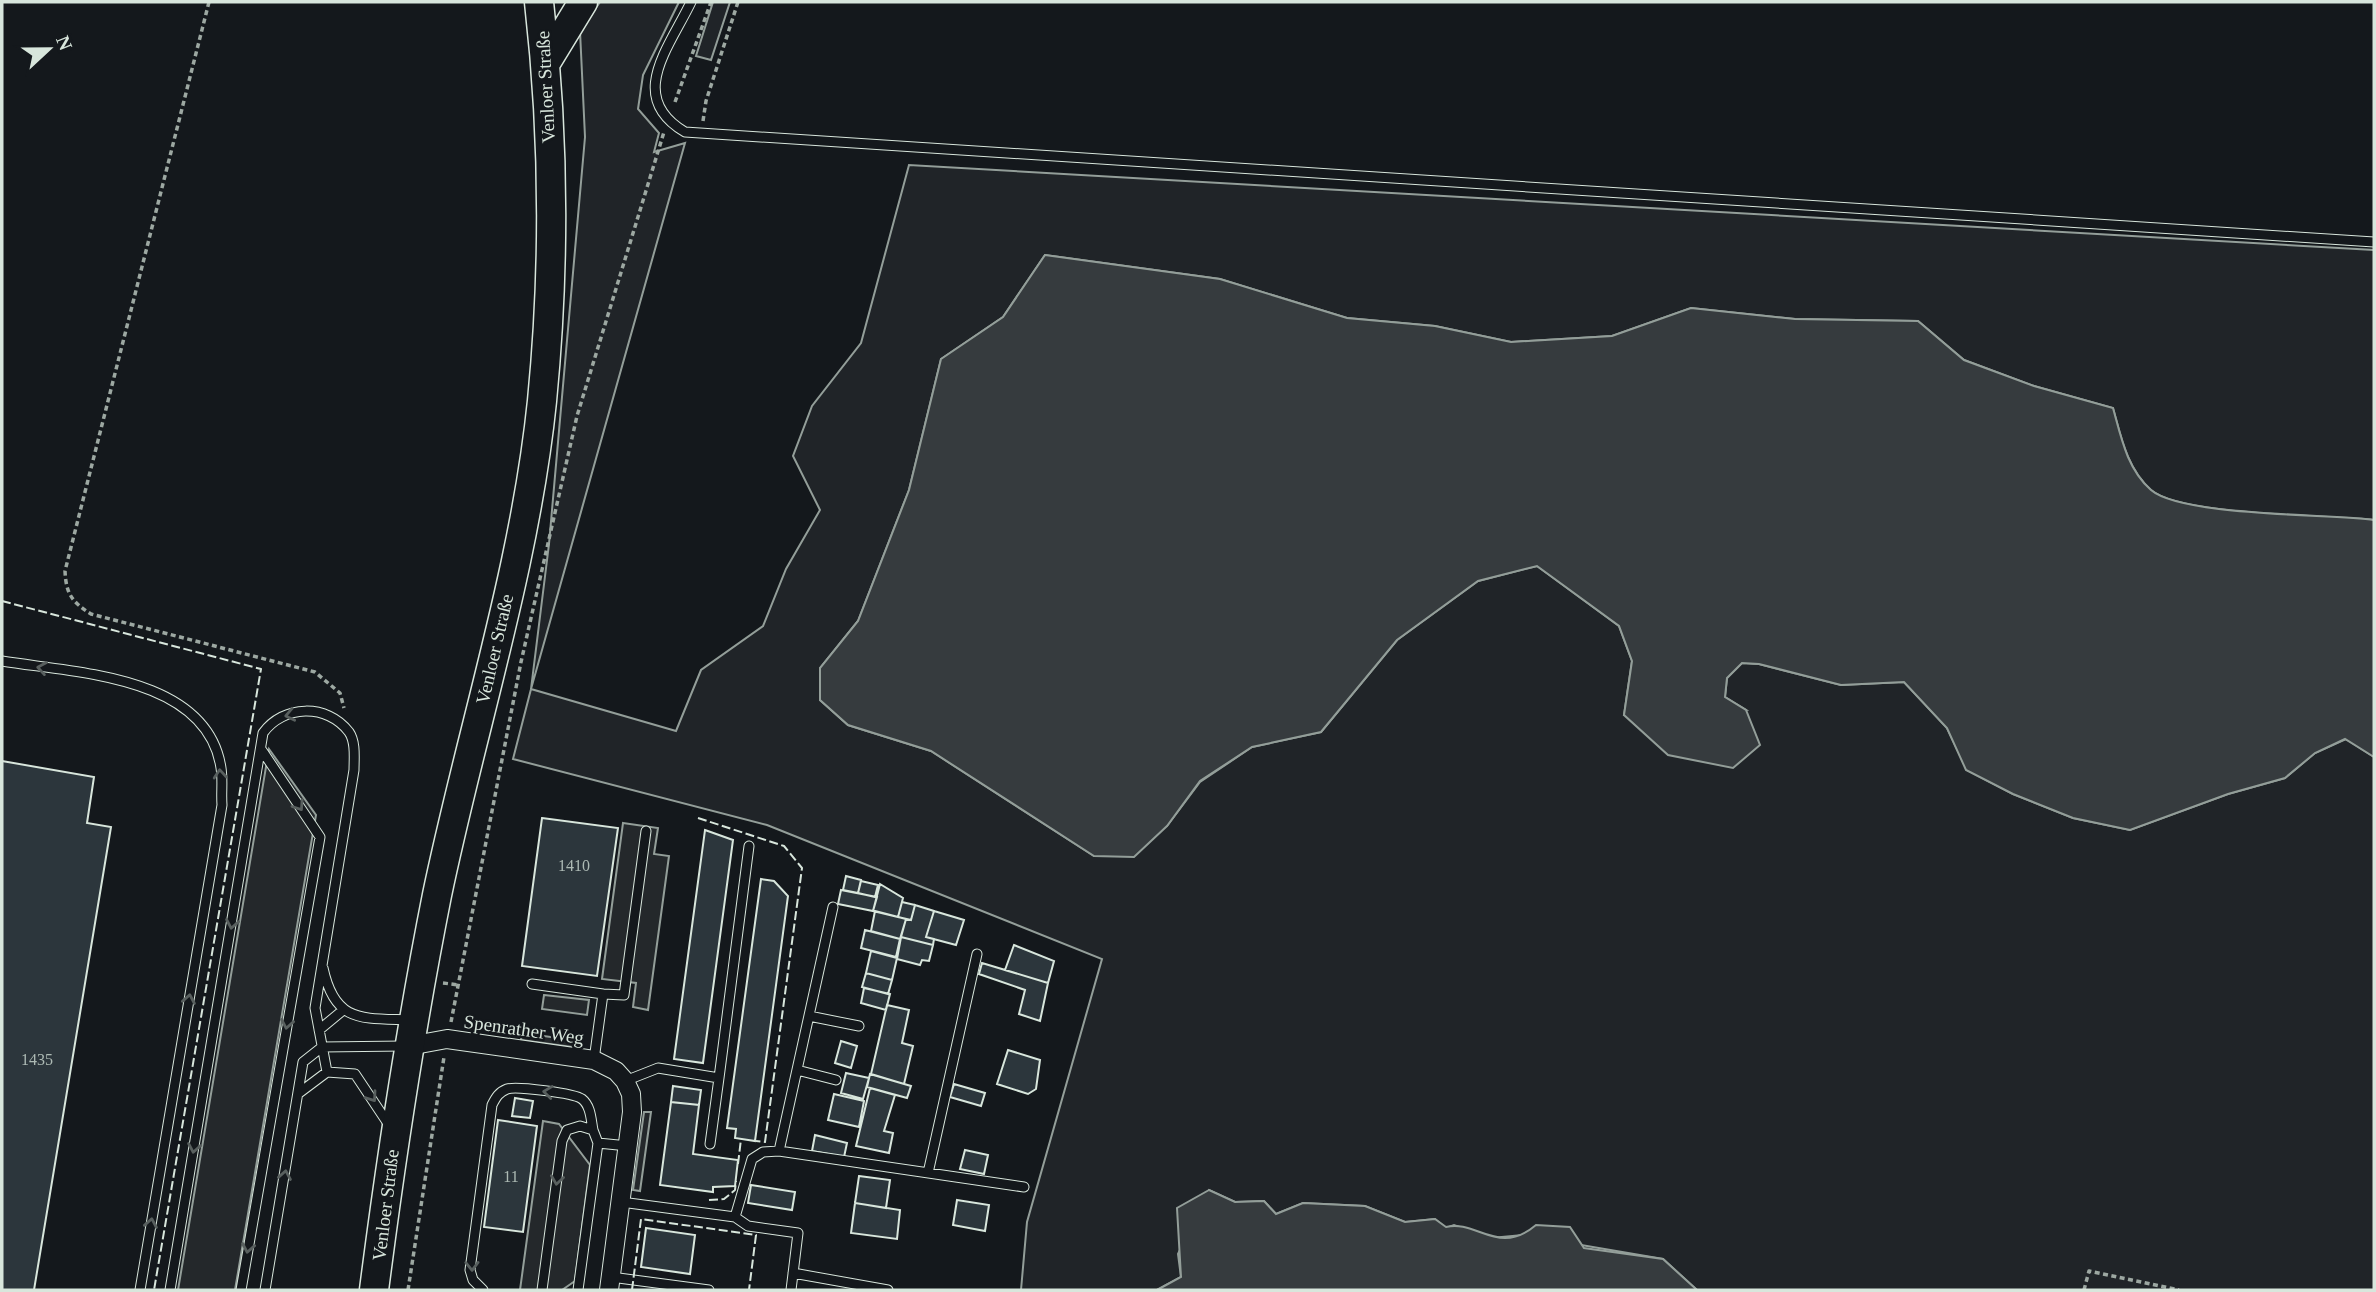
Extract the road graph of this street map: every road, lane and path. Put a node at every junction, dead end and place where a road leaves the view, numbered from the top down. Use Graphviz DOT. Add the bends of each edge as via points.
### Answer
graph roads {
  1 [pos="209,2"];
  2 [pos="539,2"];
  3 [pos="583,2"];
  4 [pos="691,2"];
  5 [pos="711,2"];
  6 [pos="738,2"];
  7 [pos="547,61"];
  8 [pos="668,121"];
  9 [pos="701,134"];
  10 [pos="2374,242"];
  11 [pos="2,661"];
  12 [pos="350,734"];
  13 [pos="261,749"];
  14 [pos="646,831"];
  15 [pos="749,846"];
  16 [pos="833,907"];
  17 [pos="977,954"];
  18 [pos="322,962"];
  19 [pos="532,984"];
  20 [pos="603,993"];
  21 [pos="342,1011"];
  22 [pos="809,1016"];
  23 [pos="859,1026"];
  24 [pos="319,1030"];
  25 [pos="412,1033"];
  26 [pos="447,1040"];
  27 [pos="322,1047"];
  28 [pos="594,1060"];
  29 [pos="797,1070"];
  30 [pos="327,1072"];
  31 [pos="719,1078"];
  32 [pos="836,1080"];
  33 [pos="625,1081"];
  34 [pos="299,1093"];
  35 [pos="593,1130"];
  36 [pos="395,1133"];
  37 [pos="598,1143"];
  38 [pos="710,1144"];
  39 [pos="628,1146"];
  40 [pos="779,1151"];
  41 [pos="928,1173"];
  42 [pos="1024,1187"];
  43 [pos="621,1202"];
  44 [pos="735,1217"];
  45 [pos="793,1273"];
  46 [pos="610,1284"];
  47 [pos="140,1290"];
  48 [pos="170,1290"];
  49 [pos="241,1290"];
  50 [pos="265,1290"];
  51 [pos="374,1290"];
  52 [pos="408,1290"];
  53 [pos="483,1290"];
  54 [pos="542,1290"];
  55 [pos="578,1290"];
  56 [pos="709,1290"];
  57 [pos="792,1290"];
  58 [pos="888,1290"];
  59 [pos="2084,1290"];
  60 [pos="2179,1290"];
  1 -- 12 [label="path" via="65,571 66,590 91,614 315,672 340,693"];
  2 -- 7 [label="main road, Venloer Straße"];
  3 -- 7 [label="main road"];
  4 -- 8 [label="lane" via="653,82 656,105"];
  5 -- 8 [label="path"];
  6 -- 9 [label="path" via="706,101"];
  7 -- 25 [label="main road, Venloer Straße" via="551,247 542,402 520,530 438,893"];
  8 -- 9 [label="lane" via="685,132"];
  8 -- 26 [label="path" via="577,416 522,662"];
  9 -- 10 [label="lane"];
  47 -- 11 [label="lane, one-way" via="222,805 221,767 212,740 175,700 115,681"];
  12 -- 13 [label="lane, one-way" via="332,717 285,713 263,733"];
  12 -- 18 [label="lane" via="354,770"];
  13 -- 48 [label="lane, one-way"];
  13 -- 49 [label="lane, one-way" via="320,836"];
  14 -- 20 [label="lane" via="624,995"];
  15 -- 31 [label="lane"];
  16 -- 22 [label="lane"];
  17 -- 41 [label="lane"];
  18 -- 21 [label="lane" via="328,991"];
  18 -- 24 [label="lane" via="315,1008"];
  19 -- 20 [label="lane"];
  20 -- 28 [label="lane"];
  21 -- 24 [label="lane"];
  21 -- 25 [label="lane"];
  22 -- 23 [label="lane"];
  22 -- 29 [label="lane"];
  24 -- 27 [label="lane"];
  25 -- 26 [label="street, Spenrather Weg"];
  25 -- 27 [label="lane"];
  25 -- 36 [label="main road, Venloer Straße"];
  26 -- 28 [label="street, Spenrather Weg"];
  26 -- 52 [label="path"];
  27 -- 30 [label="lane"];
  27 -- 34 [label="lane" via="303,1062"];
  28 -- 33 [label="street, Spenrather Weg"];
  29 -- 32 [label="lane"];
  29 -- 40 [label="lane"];
  30 -- 34 [label="lane"];
  30 -- 36 [label="lane, one-way" via="355,1074"];
  31 -- 33 [label="lane" via="658,1068"];
  31 -- 38 [label="lane"];
  33 -- 39 [label="street" via="632,1112"];
  50 -- 34 [label="lane, one-way"];
  35 -- 37 [label="lane"];
  35 -- 53 [label="lane, one-way" via="589,1108 571,1095 512,1087 497,1096 492,1105 470,1270"];
  35 -- 54 [label="lane, one-way" via="580,1126 567,1130 562,1140"];
  36 -- 51 [label="main road, Venloer Straße"];
  37 -- 39 [label="lane"];
  37 -- 55 [label="lane"];
  39 -- 43 [label="street"];
  40 -- 41 [label="lane"];
  40 -- 44 [label="lane" via="763,1152 752,1159"];
  41 -- 42 [label="lane"];
  43 -- 44 [label="lane"];
  43 -- 46 [label="street"];
  44 -- 45 [label="lane" via="748,1226 798,1233"];
  45 -- 57 [label="lane"];
  45 -- 58 [label="lane"];
  46 -- 56 [label="lane"];
  59 -- 60 [label="path" via="2089,1271"];
}
